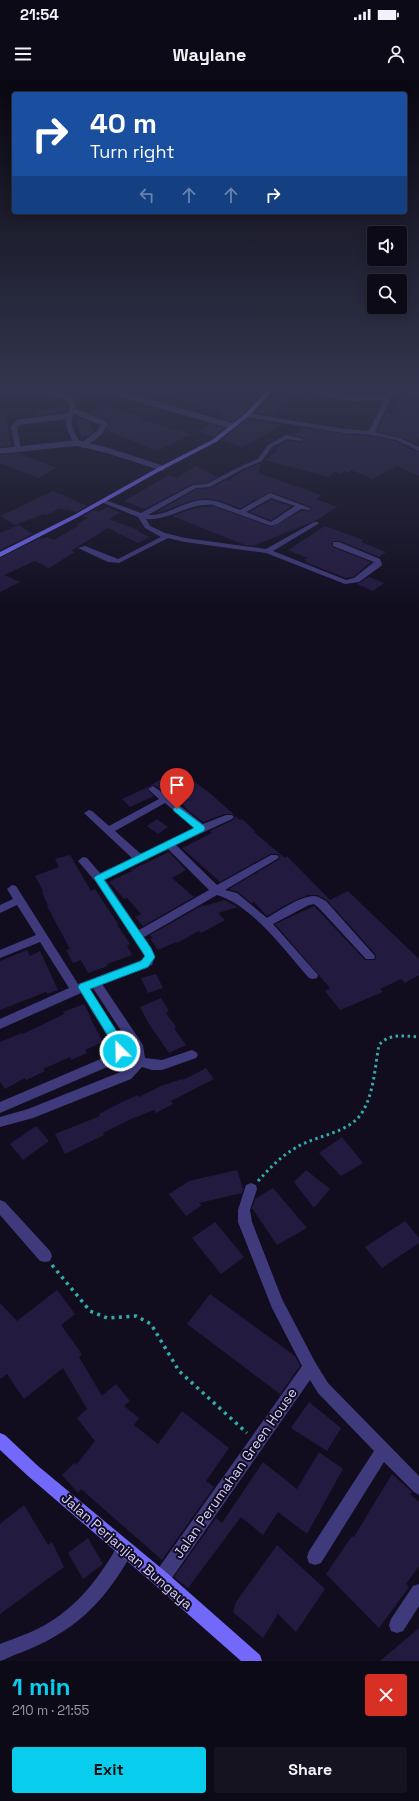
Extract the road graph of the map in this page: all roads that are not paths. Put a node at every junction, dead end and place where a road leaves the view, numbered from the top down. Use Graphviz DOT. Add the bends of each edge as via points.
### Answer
graph roads {
  1 [pos="132,462"];
  2 [pos="173,462"];
  3 [pos="256,462"];
  4 [pos="159,469"];
  5 [pos="103,501"];
  6 [pos="300,506"];
  7 [pos="308,509"];
  8 [pos="240,513"];
  9 [pos="141,516"];
  10 [pos="316,523"];
  11 [pos="167,536"];
  12 [pos="336,544"];
  13 [pos="82,548"];
  14 [pos="267,551"];
  15 [pos="0,554"];
  16 [pos="154,789"];
  17 [pos="166,799"];
  18 [pos="89,813"];
  19 [pos="229,817"];
  20 [pos="201,828"];
  21 [pos="110,830"];
  22 [pos="170,845"];
  23 [pos="274,857"];
  24 [pos="140,859"];
  25 [pos="83,861"];
  26 [pos="99,878"];
  27 [pos="12,889"];
  28 [pos="217,891"];
  29 [pos="19,900"];
  30 [pos="0,909"];
  31 [pos="266,923"];
  32 [pos="137,936"];
  33 [pos="42,937"];
  34 [pos="0,954"];
  35 [pos="370,956"];
  36 [pos="313,974"];
  37 [pos="95,982"];
  38 [pos="80,989"];
  39 [pos="0,1024"];
  40 [pos="120,1051"];
  41 [pos="192,1055"];
  42 [pos="140,1061"];
  43 [pos="0,1108"];
  44 [pos="0,1122"];
  45 [pos="251,1189"];
  46 [pos="0,1206"];
  47 [pos="45,1256"];
  48 [pos="310,1367"];
  49 [pos="0,1440"];
  50 [pos="383,1450"];
  51 [pos="419,1487"];
  52 [pos="125,1549"];
  53 [pos="315,1557"];
  54 [pos="161,1579"];
  55 [pos="419,1592"];
  56 [pos="397,1625"];
  57 [pos="0,1653"];
  58 [pos="254,1661"];
  1 -- 4 [label="lane"];
  2 -- 4 [label="main road"];
  3 -- 9 [label="street" via="208,486 195,486"];
  4 -- 5 [label="main road"];
  5 -- 9 [label="street"];
  5 -- 15 [label="main road"];
  6 -- 7 [label="street"];
  6 -- 8 [label="street" via="270,495"];
  6 -- 8 [label="street" via="271,524"];
  8 -- 9 [label="street" via="214,503 200,502 164,516"];
  9 -- 11 [label="street" via="147,527"];
  10 -- 14 [label="street"];
  11 -- 13 [label="street" via="119,561"];
  11 -- 14 [label="street"];
  12 -- 14 [label="street" via="377,561 378,564 356,580 345,582"];
  16 -- 17 [label="street"];
  17 -- 20 [label="street"];
  17 -- 21 [label="street"];
  18 -- 21 [label="street"];
  19 -- 20 [label="street"];
  20 -- 22 [label="street"];
  21 -- 24 [label="street"];
  22 -- 24 [label="street"];
  22 -- 28 [label="street"];
  23 -- 28 [label="street"];
  24 -- 26 [label="street"];
  25 -- 26 [label="street"];
  26 -- 32 [label="street"];
  27 -- 29 [label="street"];
  28 -- 31 [label="street" via="233,896"];
  28 -- 32 [label="street"];
  29 -- 30 [label="street"];
  29 -- 33 [label="street"];
  31 -- 35 [label="street" via="307,901 317,901"];
  31 -- 36 [label="street"];
  32 -- 37 [label="street" via="148,950 148,962"];
  33 -- 34 [label="street"];
  33 -- 38 [label="street"];
  37 -- 38 [label="street"];
  37 -- 42 [label="street" via="139,1048"];
  38 -- 39 [label="street"];
  38 -- 40 [label="street" via="118,1043"];
  40 -- 42 [label="street"];
  40 -- 43 [label="street" via="112,1060"];
  41 -- 42 [label="street" via="162,1066"];
  42 -- 44 [label="street" via="127,1075 42,1109"];
  45 -- 48 [label="street" via="244,1210 245,1222 277,1303"];
  46 -- 47 [label="street"];
  48 -- 50 [label="street" via="323,1388"];
  48 -- 54 [label="street, Jalan Perumahan Green House"];
  49 -- 52 [label="main road, Jalan Perjanjian Bungaya"];
  50 -- 51 [label="street"];
  50 -- 53 [label="street"];
  52 -- 54 [label="main road, Jalan Perjanjian Bungaya"];
  52 -- 57 [label="street" via="115,1569 100,1588 66,1622 38,1638"];
  54 -- 58 [label="main road, Jalan Perjanjian Bungaya"];
  55 -- 56 [label="street"];
}
